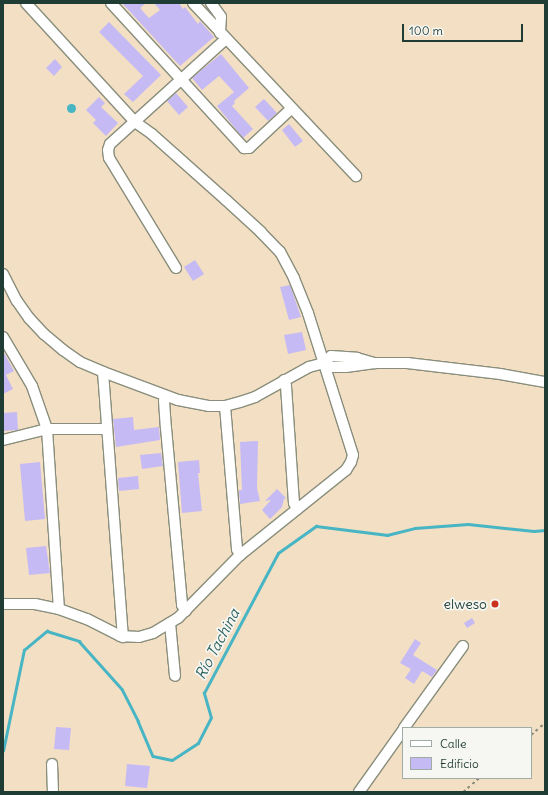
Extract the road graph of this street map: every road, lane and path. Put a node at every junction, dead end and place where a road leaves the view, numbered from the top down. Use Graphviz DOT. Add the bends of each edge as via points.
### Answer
graph roads {
  1 [pos="26,3"];
  2 [pos="111,3"];
  3 [pos="193,3"];
  4 [pos="211,3"];
  5 [pos="223,36"];
  6 [pos="180,79"];
  7 [pos="291,109"];
  8 [pos="135,122"];
  9 [pos="356,176"];
  10 [pos="176,268"];
  11 [pos="3,274"];
  12 [pos="3,336"];
  13 [pos="324,363"];
  14 [pos="103,372"];
  15 [pos="284,380"];
  16 [pos="545,382"];
  17 [pos="166,396"];
  18 [pos="225,406"];
  19 [pos="107,429"];
  20 [pos="47,430"];
  21 [pos="3,440"];
  22 [pos="297,509"];
  23 [pos="240,555"];
  24 [pos="3,604"];
  25 [pos="59,609"];
  26 [pos="186,611"];
  27 [pos="170,623"];
  28 [pos="123,637"];
  29 [pos="463,646"];
  30 [pos="175,676"];
  31 [pos="545,723"];
  32 [pos="405,727"];
  33 [pos="402,732"];
  34 [pos="532,734"];
  35 [pos="52,764"];
  36 [pos="478,779"];
  37 [pos="53,792"];
  38 [pos="359,792"];
  39 [pos="463,792"];
  1 -- 8 [label="street"];
  2 -- 6 [label="street"];
  3 -- 5 [label="street"];
  4 -- 5 [label="street" via="221,17"];
  5 -- 6 [label="street"];
  5 -- 7 [label="street"];
  6 -- 7 [label="street" via="244,148 249,148"];
  6 -- 8 [label="street"];
  7 -- 9 [label="street"];
  8 -- 10 [label="street" via="110,144 109,158"];
  8 -- 13 [label="street" via="226,200 280,252 294,278"];
  11 -- 14 [label="street" via="17,301 44,334 80,362"];
  12 -- 20 [label="street" via="32,386"];
  13 -- 15 [label="street" via="309,367"];
  13 -- 16 [label="street" via="331,356 338,356 375,363 407,363"];
  13 -- 22 [label="street" via="352,448 352,458 346,470"];
  14 -- 17 [label="street"];
  14 -- 19 [label="street"];
  15 -- 18 [label="street" via="255,397"];
  15 -- 22 [label="street" via="294,503"];
  17 -- 18 [label="street" via="194,403"];
  17 -- 26 [label="street" via="166,428 182,606"];
  18 -- 23 [label="street" via="237,549"];
  19 -- 20 [label="street"];
  19 -- 28 [label="street"];
  20 -- 21 [label="street"];
  20 -- 25 [label="street"];
  22 -- 23 [label="street"];
  23 -- 26 [label="street"];
  24 -- 25 [label="street" via="35,604"];
  25 -- 28 [label="street" via="87,619"];
  26 -- 27 [label="street"];
  27 -- 28 [label="street" via="145,636"];
  27 -- 30 [label="street"];
  29 -- 32 [label="street"];
  31 -- 34 [label="path"];
  33 -- 38 [label="street"];
  35 -- 37 [label="street"];
  36 -- 39 [label="path"];
}
